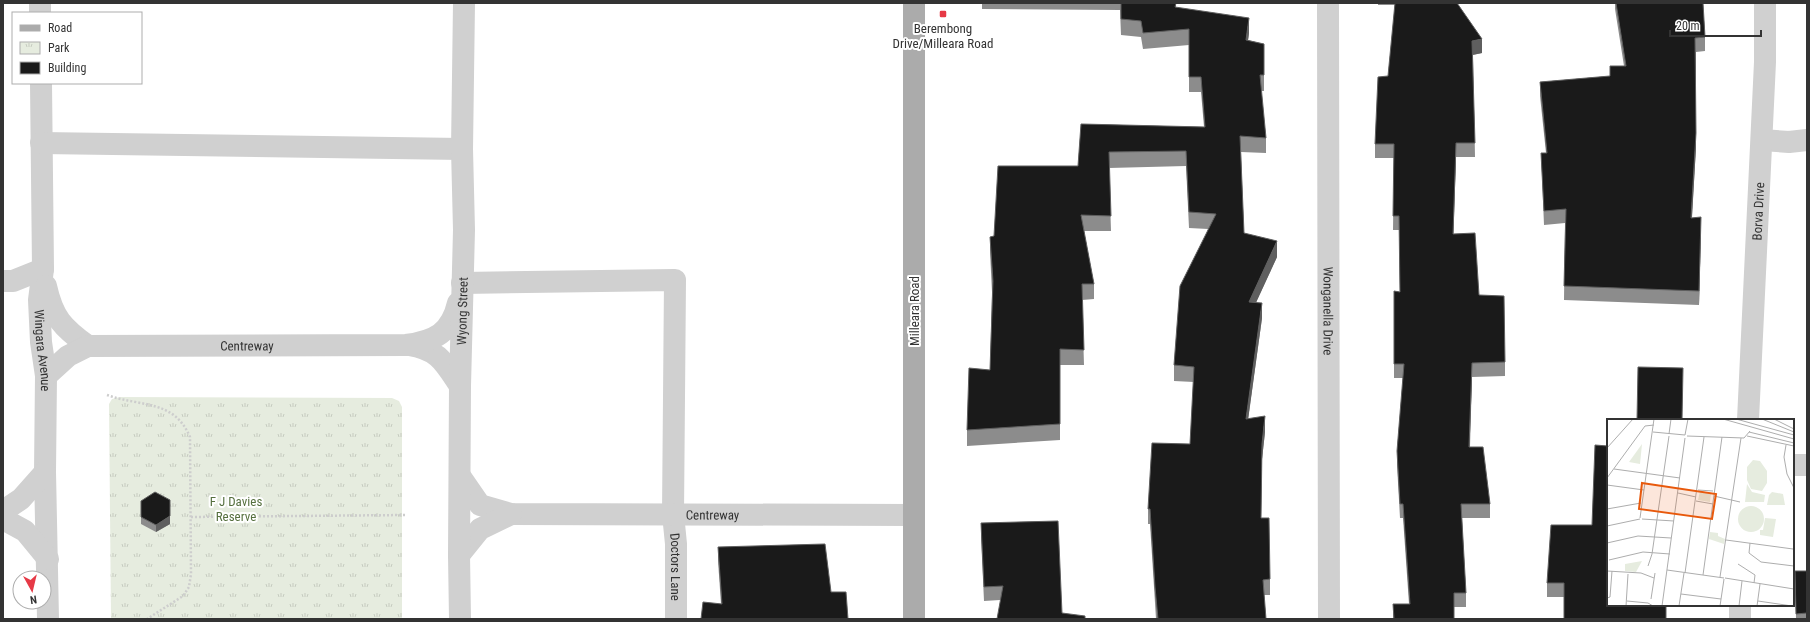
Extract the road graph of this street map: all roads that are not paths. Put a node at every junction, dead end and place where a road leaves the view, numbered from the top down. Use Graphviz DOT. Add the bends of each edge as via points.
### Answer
graph roads {
  1 [pos="464,3"];
  2 [pos="914,3"];
  3 [pos="1328,3"];
  4 [pos="1766,3"];
  5 [pos="41,84"];
  6 [pos="1762,140"];
  7 [pos="1807,140"];
  8 [pos="41,143"];
  9 [pos="462,149"];
  10 [pos="43,269"];
  11 [pos="3,281"];
  12 [pos="462,283"];
  13 [pos="406,344"];
  14 [pos="88,346"];
  15 [pos="46,376"];
  16 [pos="460,386"];
  17 [pos="1748,419"];
  18 [pos="1794,465"];
  19 [pos="1807,465"];
  20 [pos="45,472"];
  21 [pos="460,476"];
  22 [pos="3,511"];
  23 [pos="511,514"];
  24 [pos="673,514"];
  25 [pos="914,515"];
  26 [pos="3,519"];
  27 [pos="459,556"];
  28 [pos="48,559"];
  29 [pos="1740,606"];
  30 [pos="48,619"];
  31 [pos="460,619"];
  32 [pos="676,619"];
  33 [pos="914,619"];
  34 [pos="1329,619"];
  35 [pos="1740,619"];
  1 -- 9 [label="street, Wyong Street"];
  2 -- 25 [label="main road, Milleara Road"];
  3 -- 34 [label="street, Wonganella Drive"];
  4 -- 6 [label="street, Borva Drive"];
  5 -- 8 [label="street, Wingara Avenue"];
  6 -- 7 [label="street"];
  6 -- 17 [label="street, Borva Drive"];
  8 -- 9 [label="street"];
  8 -- 10 [label="street, Wingara Avenue"];
  9 -- 12 [label="street, Wyong Street"];
  10 -- 11 [label="street" via="13,281"];
  10 -- 14 [label="street" via="52,308 66,330"];
  10 -- 15 [label="street, Wingara Avenue" via="39,300"];
  12 -- 13 [label="street, Centreway" via="455,318 446,330 436,338 423,343"];
  12 -- 16 [label="street, Wyong Street"];
  12 -- 24 [label="street, Doctors Lane" via="675,280"];
  13 -- 14 [label="street, Centreway"];
  13 -- 16 [label="street, Centreway" via="424,348 439,356"];
  14 -- 15 [label="street, Centreway" via="68,356"];
  15 -- 20 [label="street, Wingara Avenue"];
  16 -- 21 [label="street, Wyong Street"];
  18 -- 19 [label="street"];
  20 -- 22 [label="street" via="21,499"];
  20 -- 28 [label="street, Wingara Avenue"];
  21 -- 23 [label="street, Centreway" via="480,505"];
  21 -- 27 [label="street, Wyong Street"];
  23 -- 24 [label="street, Centreway"];
  23 -- 27 [label="street, Centreway" via="480,529"];
  24 -- 25 [label="street, Centreway"];
  24 -- 32 [label="street, Doctors Lane" via="676,544"];
  25 -- 33 [label="main road, Milleara Road"];
  26 -- 28 [label="street" via="25,531"];
  27 -- 31 [label="street, Wyong Street"];
  28 -- 30 [label="street, Wingara Avenue"];
  29 -- 35 [label="street"];
}
